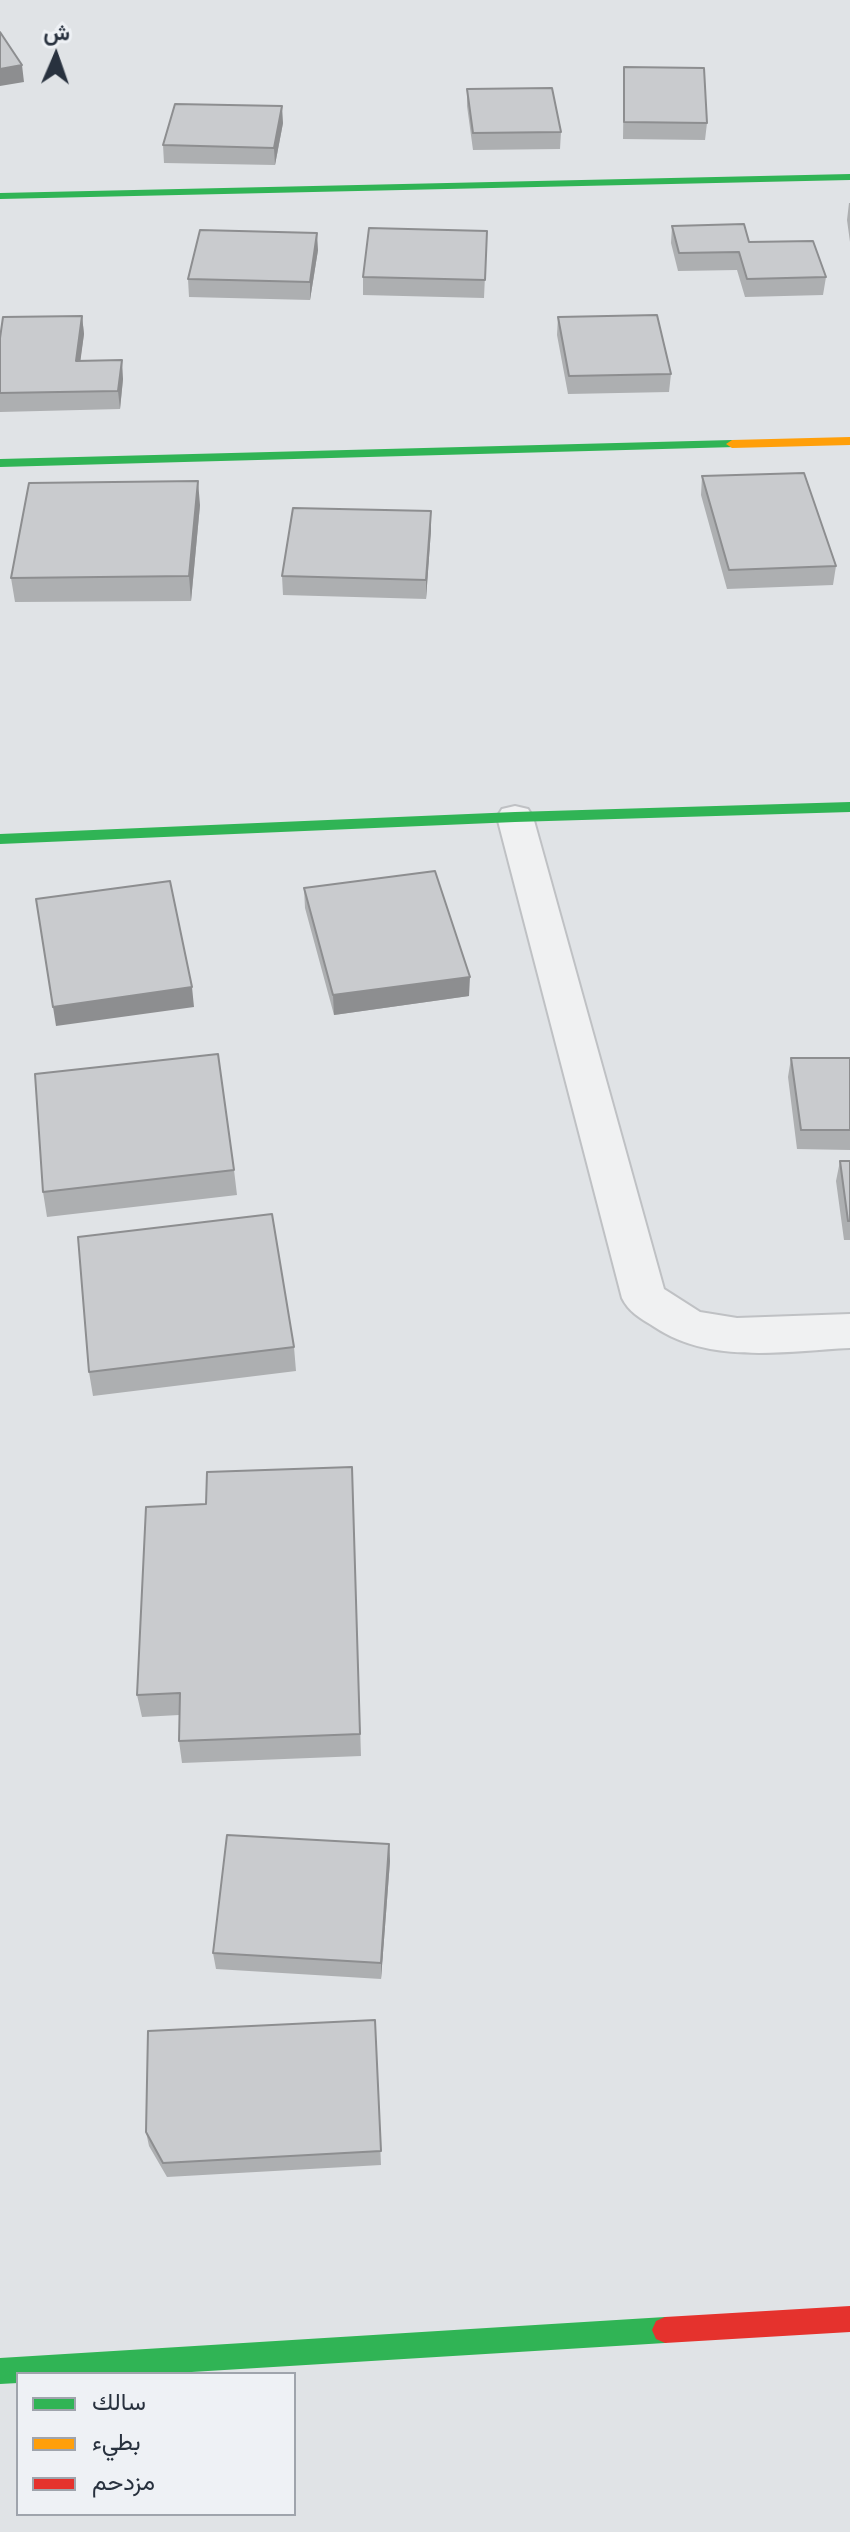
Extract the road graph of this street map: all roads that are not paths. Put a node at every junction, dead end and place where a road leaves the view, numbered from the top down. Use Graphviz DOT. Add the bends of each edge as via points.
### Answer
graph roads {
  1 [pos="850,177"];
  2 [pos="0,196"];
  3 [pos="850,441"];
  4 [pos="0,463"];
  5 [pos="850,807"];
  6 [pos="515,817"];
  7 [pos="0,839"];
  8 [pos="850,1331"];
  9 [pos="850,2319"];
  10 [pos="0,2371"];
  1 -- 2 [label="street"];
  3 -- 4 [label="street"];
  5 -- 6 [label="street"];
  6 -- 7 [label="street"];
  6 -- 8 [label="street" via="644,1298 689,1328 737,1336"];
  9 -- 10 [label="street"];
}
